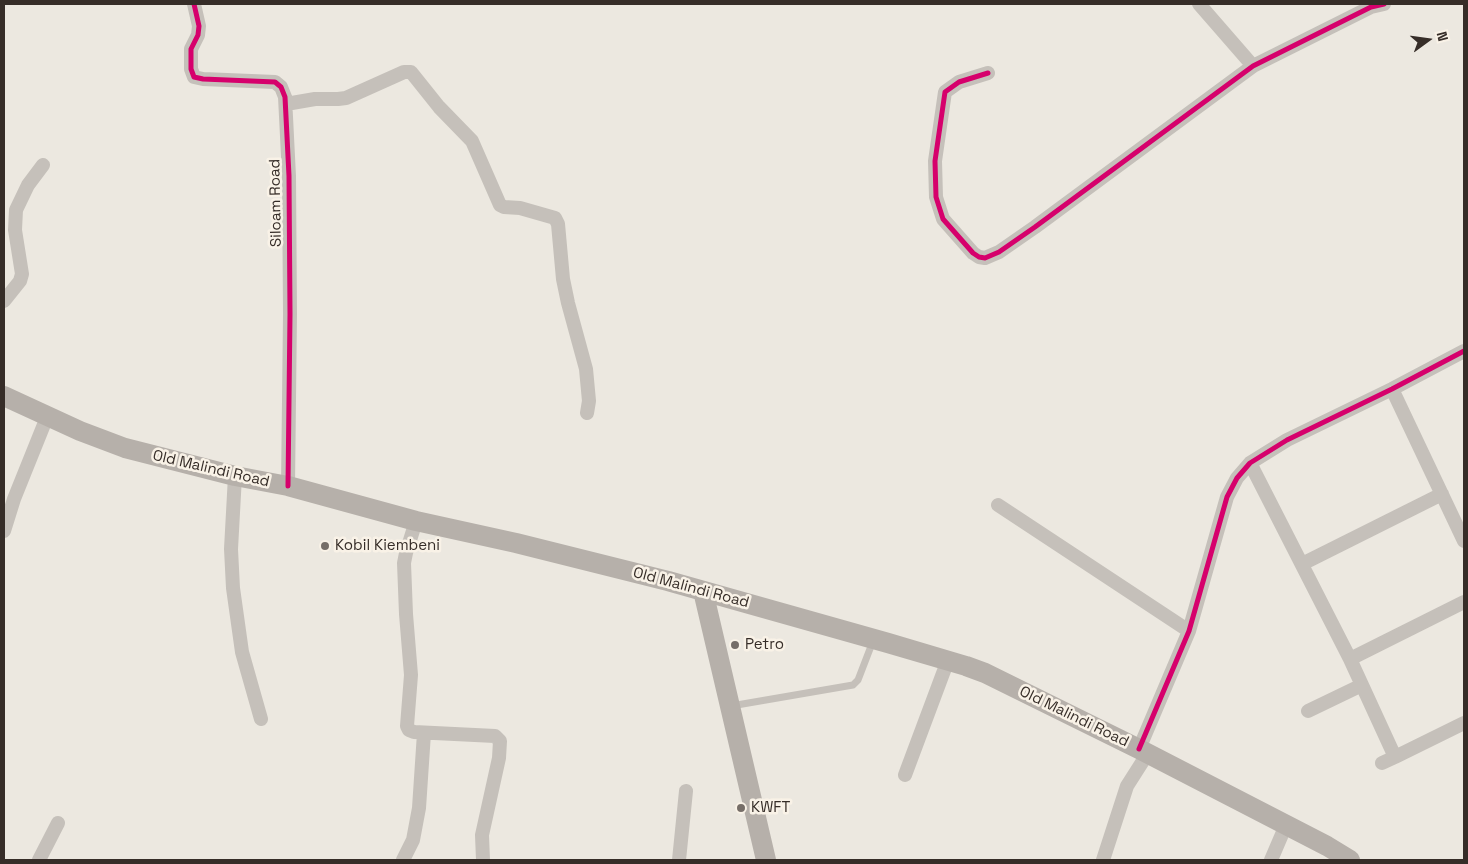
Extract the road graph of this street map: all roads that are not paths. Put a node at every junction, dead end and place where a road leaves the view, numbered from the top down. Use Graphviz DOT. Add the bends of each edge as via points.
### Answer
graph roads {
  1 [pos="194,4"];
  2 [pos="1199,4"];
  3 [pos="1384,4"];
  4 [pos="1253,66"];
  5 [pos="988,73"];
  6 [pos="286,104"];
  7 [pos="43,165"];
  8 [pos="4,301"];
  9 [pos="1464,351"];
  10 [pos="1392,388"];
  11 [pos="4,396"];
  12 [pos="587,413"];
  13 [pos="47,417"];
  14 [pos="1250,463"];
  15 [pos="235,476"];
  16 [pos="288,486"];
  17 [pos="1442,494"];
  18 [pos="998,505"];
  19 [pos="416,521"];
  20 [pos="4,531"];
  21 [pos="1464,541"];
  22 [pos="1302,564"];
  23 [pos="703,591"];
  24 [pos="1464,602"];
  25 [pos="1189,631"];
  26 [pos="874,639"];
  27 [pos="1350,659"];
  28 [pos="948,660"];
  29 [pos="1362,685"];
  30 [pos="729,706"];
  31 [pos="1308,711"];
  32 [pos="261,719"];
  33 [pos="1464,723"];
  34 [pos="424,733"];
  35 [pos="1144,751"];
  36 [pos="1395,756"];
  37 [pos="1382,763"];
  38 [pos="905,775"];
  39 [pos="686,791"];
  40 [pos="58,823"];
  41 [pos="1286,825"];
  42 [pos="39,860"];
  43 [pos="403,860"];
  44 [pos="483,860"];
  45 [pos="679,860"];
  46 [pos="766,860"];
  47 [pos="1102,860"];
  48 [pos="1270,860"];
  49 [pos="1350,860"];
  1 -- 6 [label="street, Siloam Road" via="199,26 191,50 193,76 198,79 275,82 281,87"];
  2 -- 4 [label="street"];
  3 -- 4 [label="street" via="1371,6"];
  4 -- 5 [label="street" via="999,252 985,258 973,253 944,218 936,197 935,161 945,92 959,82"];
  6 -- 12 [label="street" via="346,98 404,72 411,72 438,107 472,140 500,205 555,218 563,279 586,369"];
  6 -- 16 [label="street, Siloam Road" via="290,288"];
  7 -- 8 [label="street" via="28,185 16,210 15,230 22,274"];
  9 -- 10 [label="street"];
  10 -- 14 [label="street" via="1287,440"];
  10 -- 17 [label="street"];
  11 -- 13 [label="main road, Old Malindi Road"];
  13 -- 15 [label="main road, Old Malindi Road" via="125,448"];
  13 -- 20 [label="street"];
  14 -- 22 [label="street"];
  14 -- 25 [label="street" via="1227,497"];
  15 -- 16 [label="main road, Old Malindi Road"];
  15 -- 32 [label="street" via="231,548 233,588 242,652"];
  16 -- 19 [label="main road, Old Malindi Road"];
  17 -- 21 [label="street"];
  17 -- 22 [label="street"];
  18 -- 25 [label="street"];
  19 -- 23 [label="main road, Old Malindi Road"];
  19 -- 34 [label="street" via="404,564 411,675 406,720 410,731"];
  22 -- 27 [label="street"];
  23 -- 26 [label="main road, Old Malindi Road"];
  23 -- 30 [label="main road"];
  24 -- 27 [label="street"];
  25 -- 35 [label="street"];
  26 -- 28 [label="main road, Old Malindi Road"];
  26 -- 30 [label="lane" via="854,685"];
  27 -- 29 [label="street"];
  28 -- 35 [label="main road, Old Malindi Road" via="985,673"];
  28 -- 38 [label="street"];
  29 -- 31 [label="street"];
  29 -- 36 [label="street"];
  30 -- 46 [label="main road"];
  33 -- 36 [label="street"];
  34 -- 43 [label="street" via="417,816 413,840"];
  34 -- 44 [label="street" via="495,736 500,741 482,835"];
  35 -- 41 [label="main road, Old Malindi Road"];
  35 -- 47 [label="street" via="1127,786"];
  36 -- 37 [label="street"];
  39 -- 45 [label="street"];
  40 -- 42 [label="street"];
  41 -- 48 [label="street"];
  41 -- 49 [label="main road, Old Malindi Road"];
}
